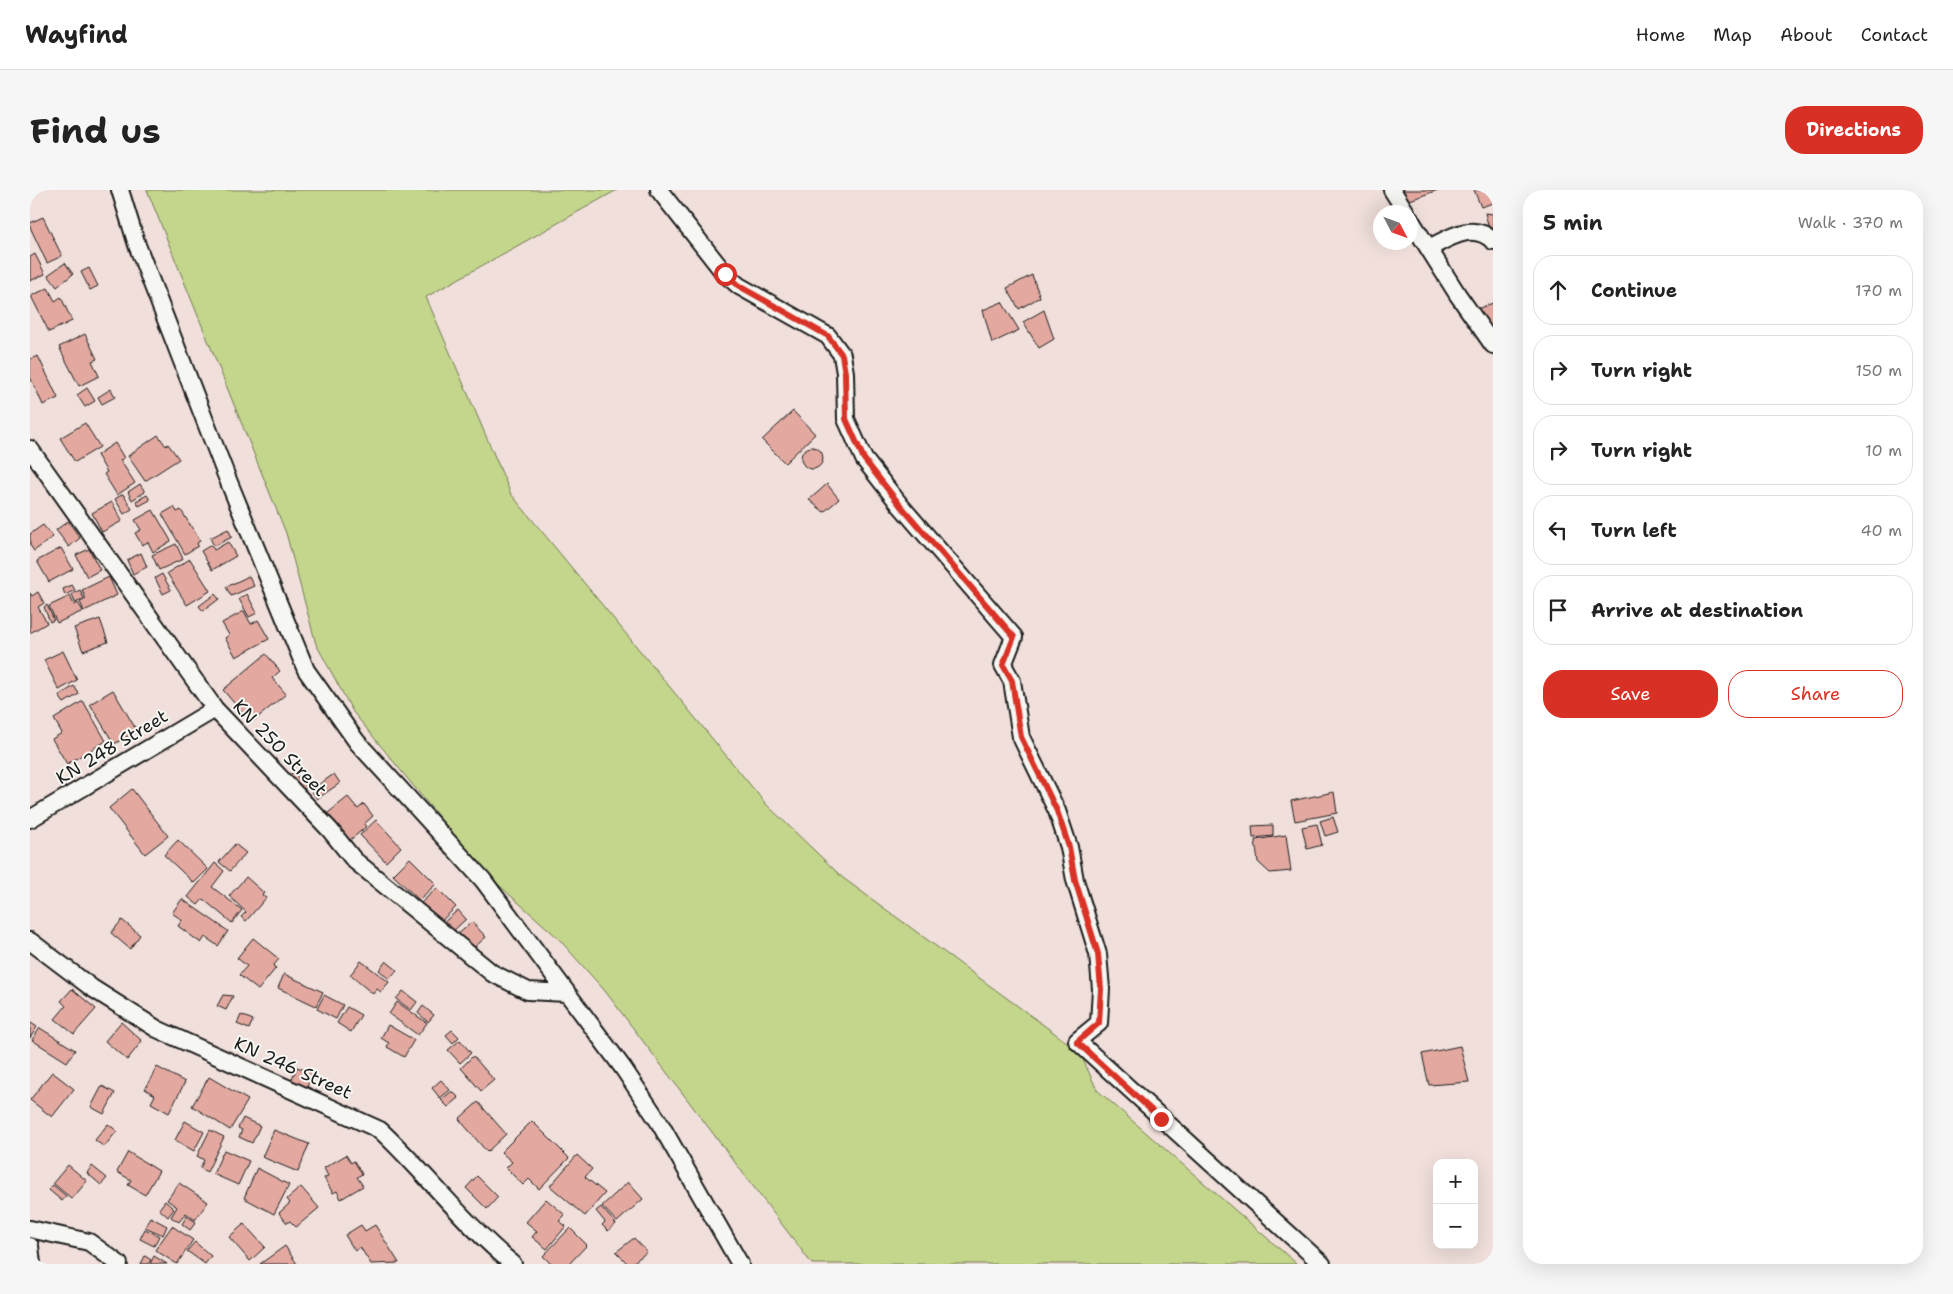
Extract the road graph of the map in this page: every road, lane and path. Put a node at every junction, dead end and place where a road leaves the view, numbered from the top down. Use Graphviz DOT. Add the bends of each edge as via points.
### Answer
graph roads {
  1 [pos="120,190"];
  2 [pos="659,190"];
  3 [pos="1392,190"];
  4 [pos="1402,205"];
  5 [pos="1418,231"];
  6 [pos="1493,242"];
  7 [pos="1429,248"];
  8 [pos="1493,345"];
  9 [pos="30,449"];
  10 [pos="215,709"];
  11 [pos="30,819"];
  12 [pos="30,941"];
  13 [pos="568,993"];
  14 [pos="30,1229"];
  15 [pos="30,1246"];
  16 [pos="32,1264"];
  17 [pos="119,1264"];
  18 [pos="513,1264"];
  19 [pos="740,1264"];
  20 [pos="1322,1264"];
  1 -- 13 [label="street" via="137,245 306,670 357,742 483,880"];
  2 -- 20 [label="street" via="725,274 739,286 828,336 842,355 846,419 864,459 1014,637 1003,665 1012,681 1021,737 1057,811 1098,954 1099,1023 1077,1042"];
  3 -- 4 [label="street"];
  5 -- 7 [label="street"];
  6 -- 7 [label="street" via="1479,232 1470,231"];
  7 -- 8 [label="street"];
  9 -- 10 [label="street, KN 250 Street"];
  10 -- 11 [label="street, KN 248 Street"];
  10 -- 13 [label="street, KN 250 Street" via="330,830 354,860 492,973 528,991"];
  12 -- 18 [label="street, KN 246 Street" via="92,988 157,1029 380,1130 482,1238"];
  13 -- 19 [label="street" via="659,1122"];
  14 -- 17 [label="street" via="89,1242"];
  15 -- 16 [label="street"];
}
